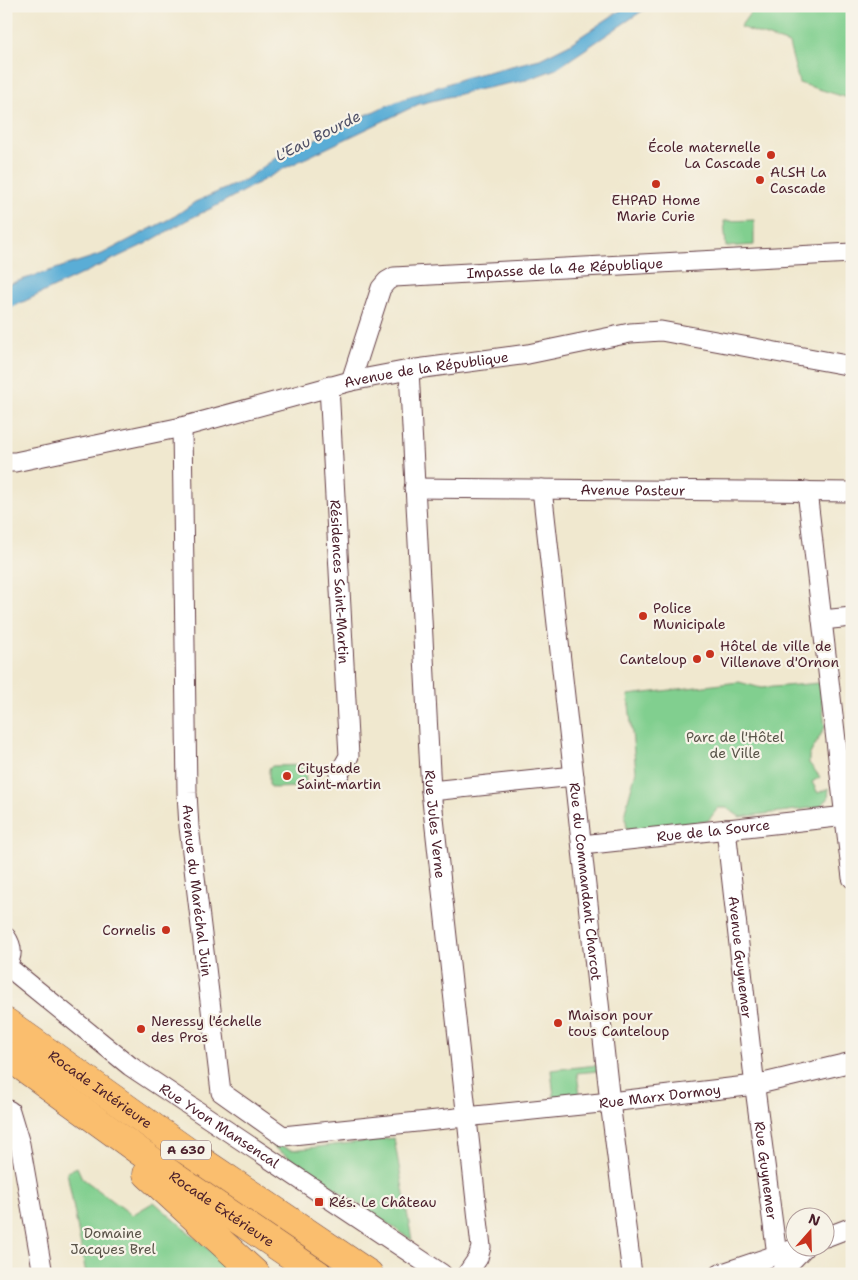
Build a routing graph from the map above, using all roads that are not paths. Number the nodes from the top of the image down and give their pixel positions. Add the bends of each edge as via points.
1 (852, 252) edge
2 (852, 366) edge
3 (409, 370) junction
4 (351, 381) junction
5 (329, 386) junction
6 (182, 427) junction
7 (6, 462) edge
8 (414, 488) junction
9 (542, 489) junction
10 (807, 491) junction
11 (852, 492) edge
12 (852, 617) edge
13 (822, 620) junction
14 (844, 752) edge
15 (339, 774) dead end
16 (574, 776) junction
17 (431, 791) junction
18 (846, 816) junction
19 (726, 829) junction
20 (582, 846) junction
21 (852, 878) edge
22 (6, 938) edge
23 (7, 966) edge
24 (6, 1022) edge
25 (6, 1054) edge
26 (6, 1060) edge
27 (852, 1062) edge
28 (755, 1085) junction
29 (610, 1102) junction
30 (6, 1109) edge
31 (467, 1117) junction
32 (852, 1227) edge
33 (836, 1233) edge
34 (786, 1252) edge
35 (777, 1255) junction
36 (794, 1258) edge
37 (43, 1274) edge
38 (256, 1274) edge
39 (318, 1274) edge
40 (369, 1274) edge
41 (442, 1274) edge
42 (467, 1274) edge
43 (632, 1274) edge
44 (720, 1274) edge
45 (757, 1274) edge
46 (779, 1274) edge

1 - 4 street, Impasse de la 4e République via 394,277 381,288
2 - 3 street, Avenue de la République via 661,331 630,333 528,354
3 - 4 street, Avenue de la République
3 - 8 street, Rue Jules Verne
4 - 5 street, Avenue de la République
5 - 6 street, Avenue de la République
5 - 15 street, Résidences Saint-Martin via 349,756
6 - 7 street, Avenue de la République
6 - 31 street, Avenue du Maréchal Juin via 187,793 221,1092 283,1136
8 - 9 street, Avenue Pasteur
8 - 17 street, Rue Jules Verne
9 - 10 street, Avenue Pasteur
9 - 16 street, Rue du Commandant Charcot
10 - 11 street, Avenue Pasteur
10 - 13 street
12 - 13 street
13 - 14 street
14 - 18 street
16 - 17 street
16 - 20 street, Rue du Commandant Charcot
17 - 31 street, Rue Jules Verne
18 - 19 street, Rue de la Source
18 - 21 street
19 - 20 street, Rue de la Source
19 - 28 street, Avenue Guynemer
20 - 29 street, Rue du Commandant Charcot
22 - 23 street via 12,952
23 - 41 street, Rue Yvon Mansencal via 130,1066
24 - 40 highway, Rocade Intérieure / A 630 via 187,1151
25 - 39 highway, Rocade Extérieure / A 630 via 172,1175
26 - 38 highway via 58,1106 141,1169
27 - 28 street, Rue Marx Dormoy
28 - 29 street, Rue Marx Dormoy
28 - 35 street, Rue Guynemer
29 - 31 street, Rue Marx Dormoy
29 - 43 street, Rue du Commandant Charcot
30 - 37 street via 10,1112 20,1144
31 - 42 street, Rue Jules Verne via 481,1247
32 - 33 street
34 - 35 street
35 - 44 street
35 - 45 street
36 - 46 street

